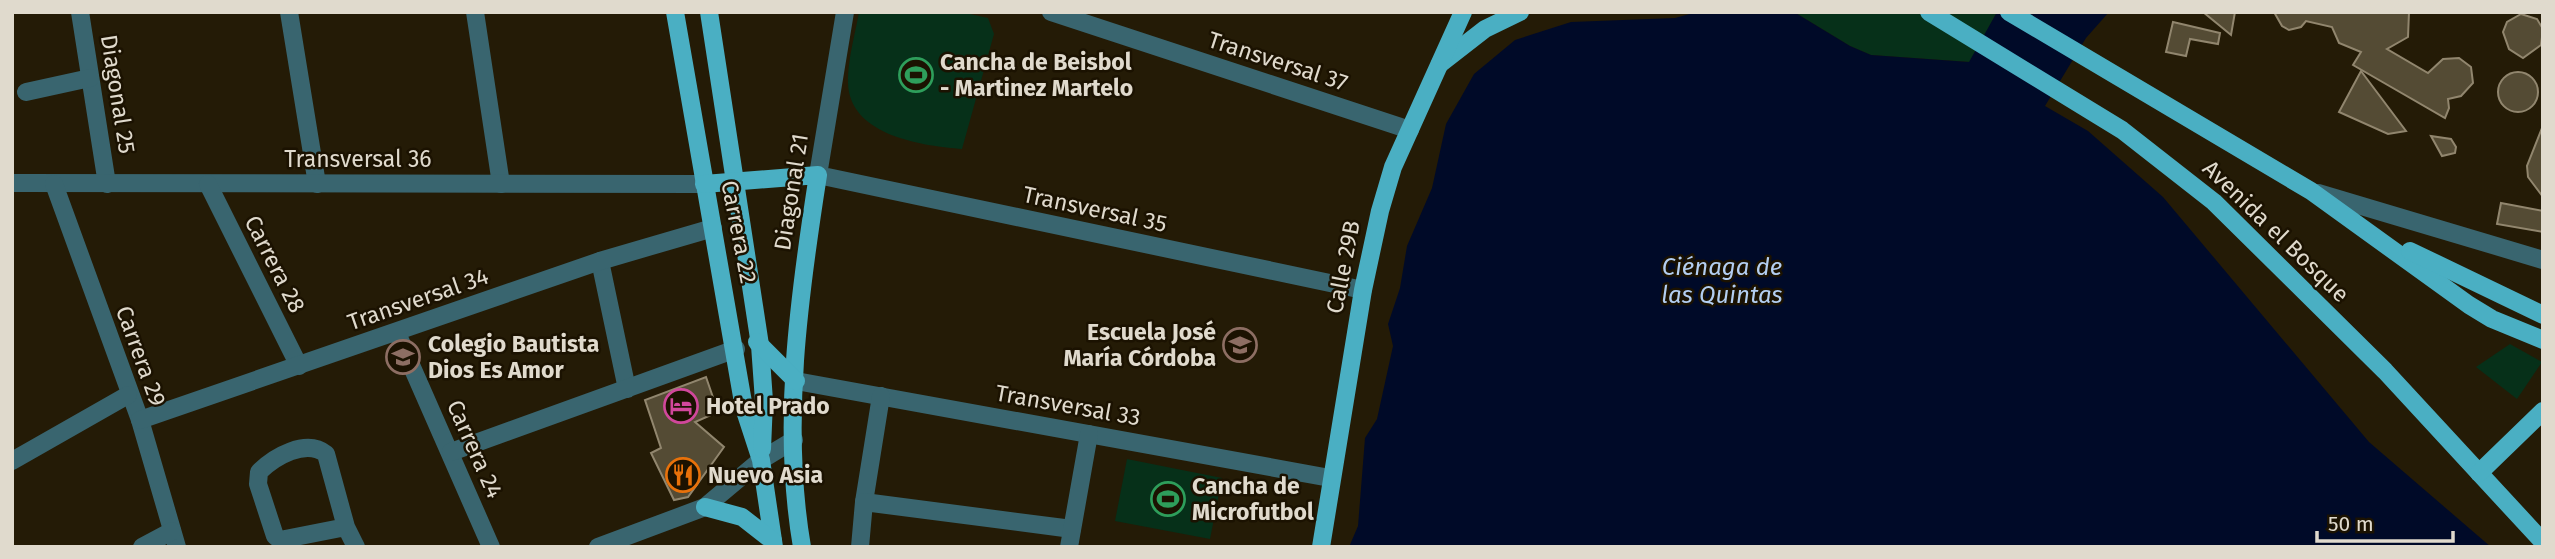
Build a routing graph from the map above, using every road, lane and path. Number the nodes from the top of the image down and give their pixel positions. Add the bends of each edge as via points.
1 (80, 12) edge
2 (289, 12) edge
3 (475, 12) edge
4 (675, 12) edge
5 (709, 12) edge
6 (845, 12) edge
7 (1051, 12) edge
8 (1463, 12) edge
9 (1520, 12) edge
10 (1929, 12) edge
11 (2009, 12) edge
12 (1437, 66) junction
13 (90, 78) junction
14 (26, 92) dead end
15 (1410, 130) junction
16 (818, 175) junction
17 (735, 182) junction
18 (12, 183) edge
19 (54, 184) junction
20 (107, 184) junction
21 (208, 184) junction
22 (317, 184) junction
23 (501, 184) junction
24 (704, 184) junction
25 (2311, 191) junction
26 (713, 228) junction
27 (2367, 229) junction
28 (2543, 260) edge
29 (600, 261) junction
30 (1363, 290) junction
31 (2543, 315) edge
32 (730, 319) junction
33 (397, 333) junction
34 (2543, 340) edge
35 (760, 345) junction
36 (736, 349) junction
37 (299, 366) junction
38 (796, 381) junction
39 (627, 388) junction
40 (128, 395) junction
41 (881, 396) junction
42 (2543, 411) edge
43 (140, 420) junction
44 (1088, 434) junction
45 (794, 440) junction
46 (451, 452) junction
47 (761, 460) junction
48 (12, 461) edge
49 (2479, 473) junction
50 (1330, 478) junction
51 (864, 502) junction
52 (705, 507) junction
53 (346, 527) junction
54 (2540, 536) edge
55 (1070, 538) edge
56 (175, 539) edge
57 (773, 544) edge
58 (142, 547) edge
59 (356, 547) edge
60 (491, 547) edge
61 (598, 547) edge
62 (802, 547) edge
63 (860, 547) edge
64 (1321, 547) edge

1 - 13 street, Diagonal 25
2 - 22 street
3 - 23 street
4 - 24 main road, Carrera 22
5 - 17 main road, Carrera 22
6 - 16 street, Diagonal 21
7 - 15 street, Transversal 37
8 - 12 main road, Calle 29B
9 - 12 main road via 1485,29
10 - 49 main road, Avenida el Bosque via 2122,130 2214,202 2385,371
11 - 25 main road, Avenida el Bosque
12 - 15 main road, Calle 29B
13 - 14 street
13 - 20 street, Diagonal 25
15 - 30 main road, Calle 29B via 1383,200
16 - 17 main road
16 - 30 street, Transversal 35
16 - 38 main road, Diagonal 21 via 803,274
17 - 24 main road
17 - 35 main road, Carrera 22
18 - 19 street, Transversal 36
19 - 20 street, Transversal 36
19 - 40 street, Carrera 29
20 - 21 street, Transversal 36
21 - 22 street, Transversal 36
21 - 37 street, Carrera 28
22 - 23 street, Transversal 36
23 - 24 street, Transversal 36
24 - 26 main road, Carrera 22
25 - 27 main road, Avenida el Bosque
25 - 28 street
26 - 29 street, Transversal 34
26 - 32 main road, Carrera 22
27 - 31 main road, Avenida el Bosque
27 - 34 main road, Avenida el Bosque via 2469,305
29 - 33 street, Transversal 34
29 - 39 street
30 - 50 main road, Calle 29B
32 - 35 main road
32 - 36 main road, Carrera 22
33 - 37 street, Transversal 34
33 - 46 street, Carrera 24
35 - 38 main road
35 - 47 main road, Carrera 22 via 764,401
36 - 39 street
36 - 47 main road, Carrera 22 via 744,408
37 - 43 street, Transversal 34
38 - 41 street, Transversal 33
38 - 45 main road
39 - 46 street
40 - 43 street, Carrera 29
40 - 48 street
41 - 44 street, Transversal 33
41 - 51 street
42 - 49 main road
43 - 56 street, Carrera 29
44 - 50 street, Transversal 33
44 - 55 street
45 - 47 street
45 - 62 main road via 794,489
46 - 60 street, Carrera 24
47 - 52 street
47 - 57 main road, Carrera 22
49 - 54 main road, Avenida el Bosque
50 - 64 main road, Calle 29B
51 - 55 street
51 - 63 street
52 - 57 main road via 742,517
52 - 61 street
53 - 53 street via 326,454 320,449 308,447 272,459 259,472 258,484 280,541
53 - 59 street
56 - 58 street

